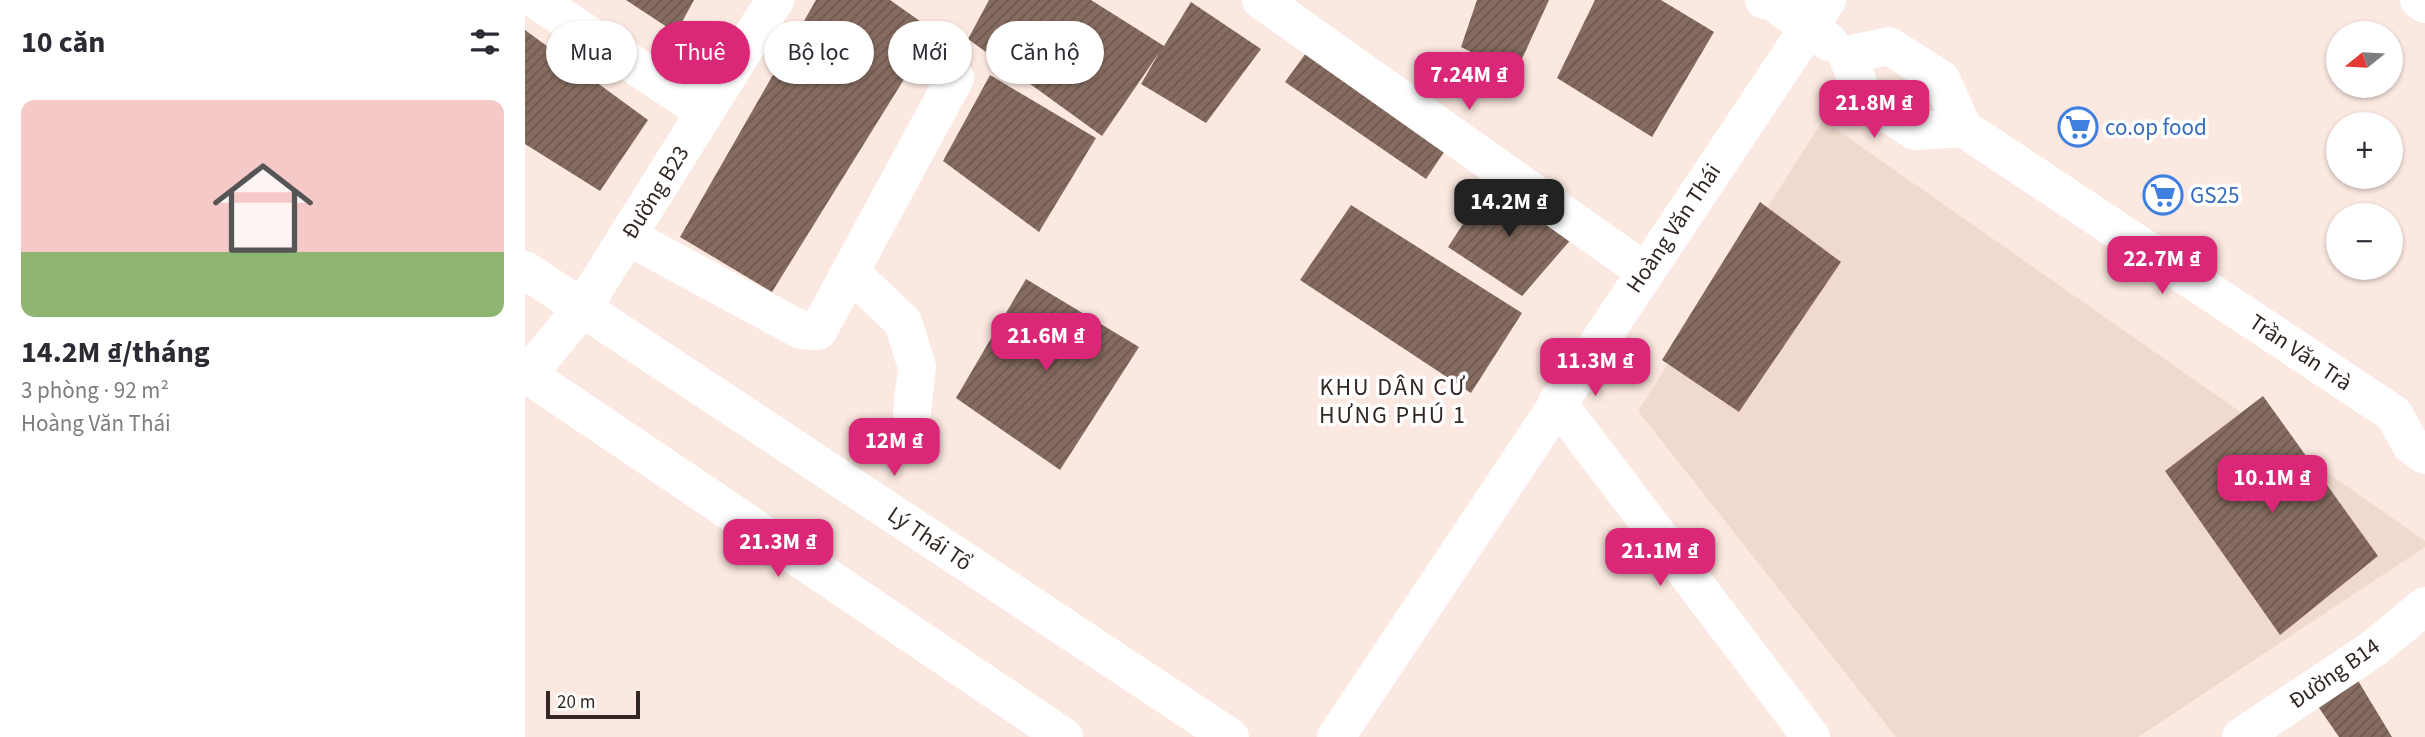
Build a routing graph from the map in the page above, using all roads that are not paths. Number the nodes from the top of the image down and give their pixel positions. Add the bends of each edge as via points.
1 (536, 0) edge
2 (775, 0) edge
3 (1261, 0) edge
4 (1769, 0) edge
5 (2419, 0) edge
6 (2425, 4) edge
7 (1818, 14) edge
8 (1847, 55) junction
9 (952, 84) edge
10 (705, 113) junction
11 (1963, 128) junction
12 (627, 236) junction
13 (525, 270) edge
14 (1644, 271) junction
15 (851, 273) junction
16 (583, 307) junction
17 (526, 375) edge
18 (1557, 402) junction
19 (912, 412) dead end
20 (2409, 413) edge
21 (2425, 455) edge
22 (2425, 606) edge
23 (1064, 737) edge
24 (1230, 737) edge
25 (1336, 737) edge
26 (1811, 737) edge
27 (2241, 737) edge

1 - 10 street
2 - 10 street, Đường B23
3 - 14 street
4 - 7 street
5 - 6 street
7 - 8 street
7 - 14 street, Hoàng Văn Thái
8 - 11 street via 1864,98 1915,131
8 - 11 street via 1889,46 1941,79
9 - 15 street
10 - 12 street, Đường B23
11 - 20 street, Trần Văn Trà
12 - 15 street via 810,332 823,326
12 - 16 street, Đường B23
13 - 16 street, Lý Thái Tổ
14 - 18 street, Hoàng Văn Thái
15 - 19 street via 903,323 917,367
16 - 17 street, Đường B23
16 - 24 street, Lý Thái Tổ
17 - 23 street
18 - 25 street, Hoàng Văn Thái
18 - 26 street
20 - 21 street, Trần Văn Trà via 2411,445
22 - 27 street, Đường B14 via 2373,649

